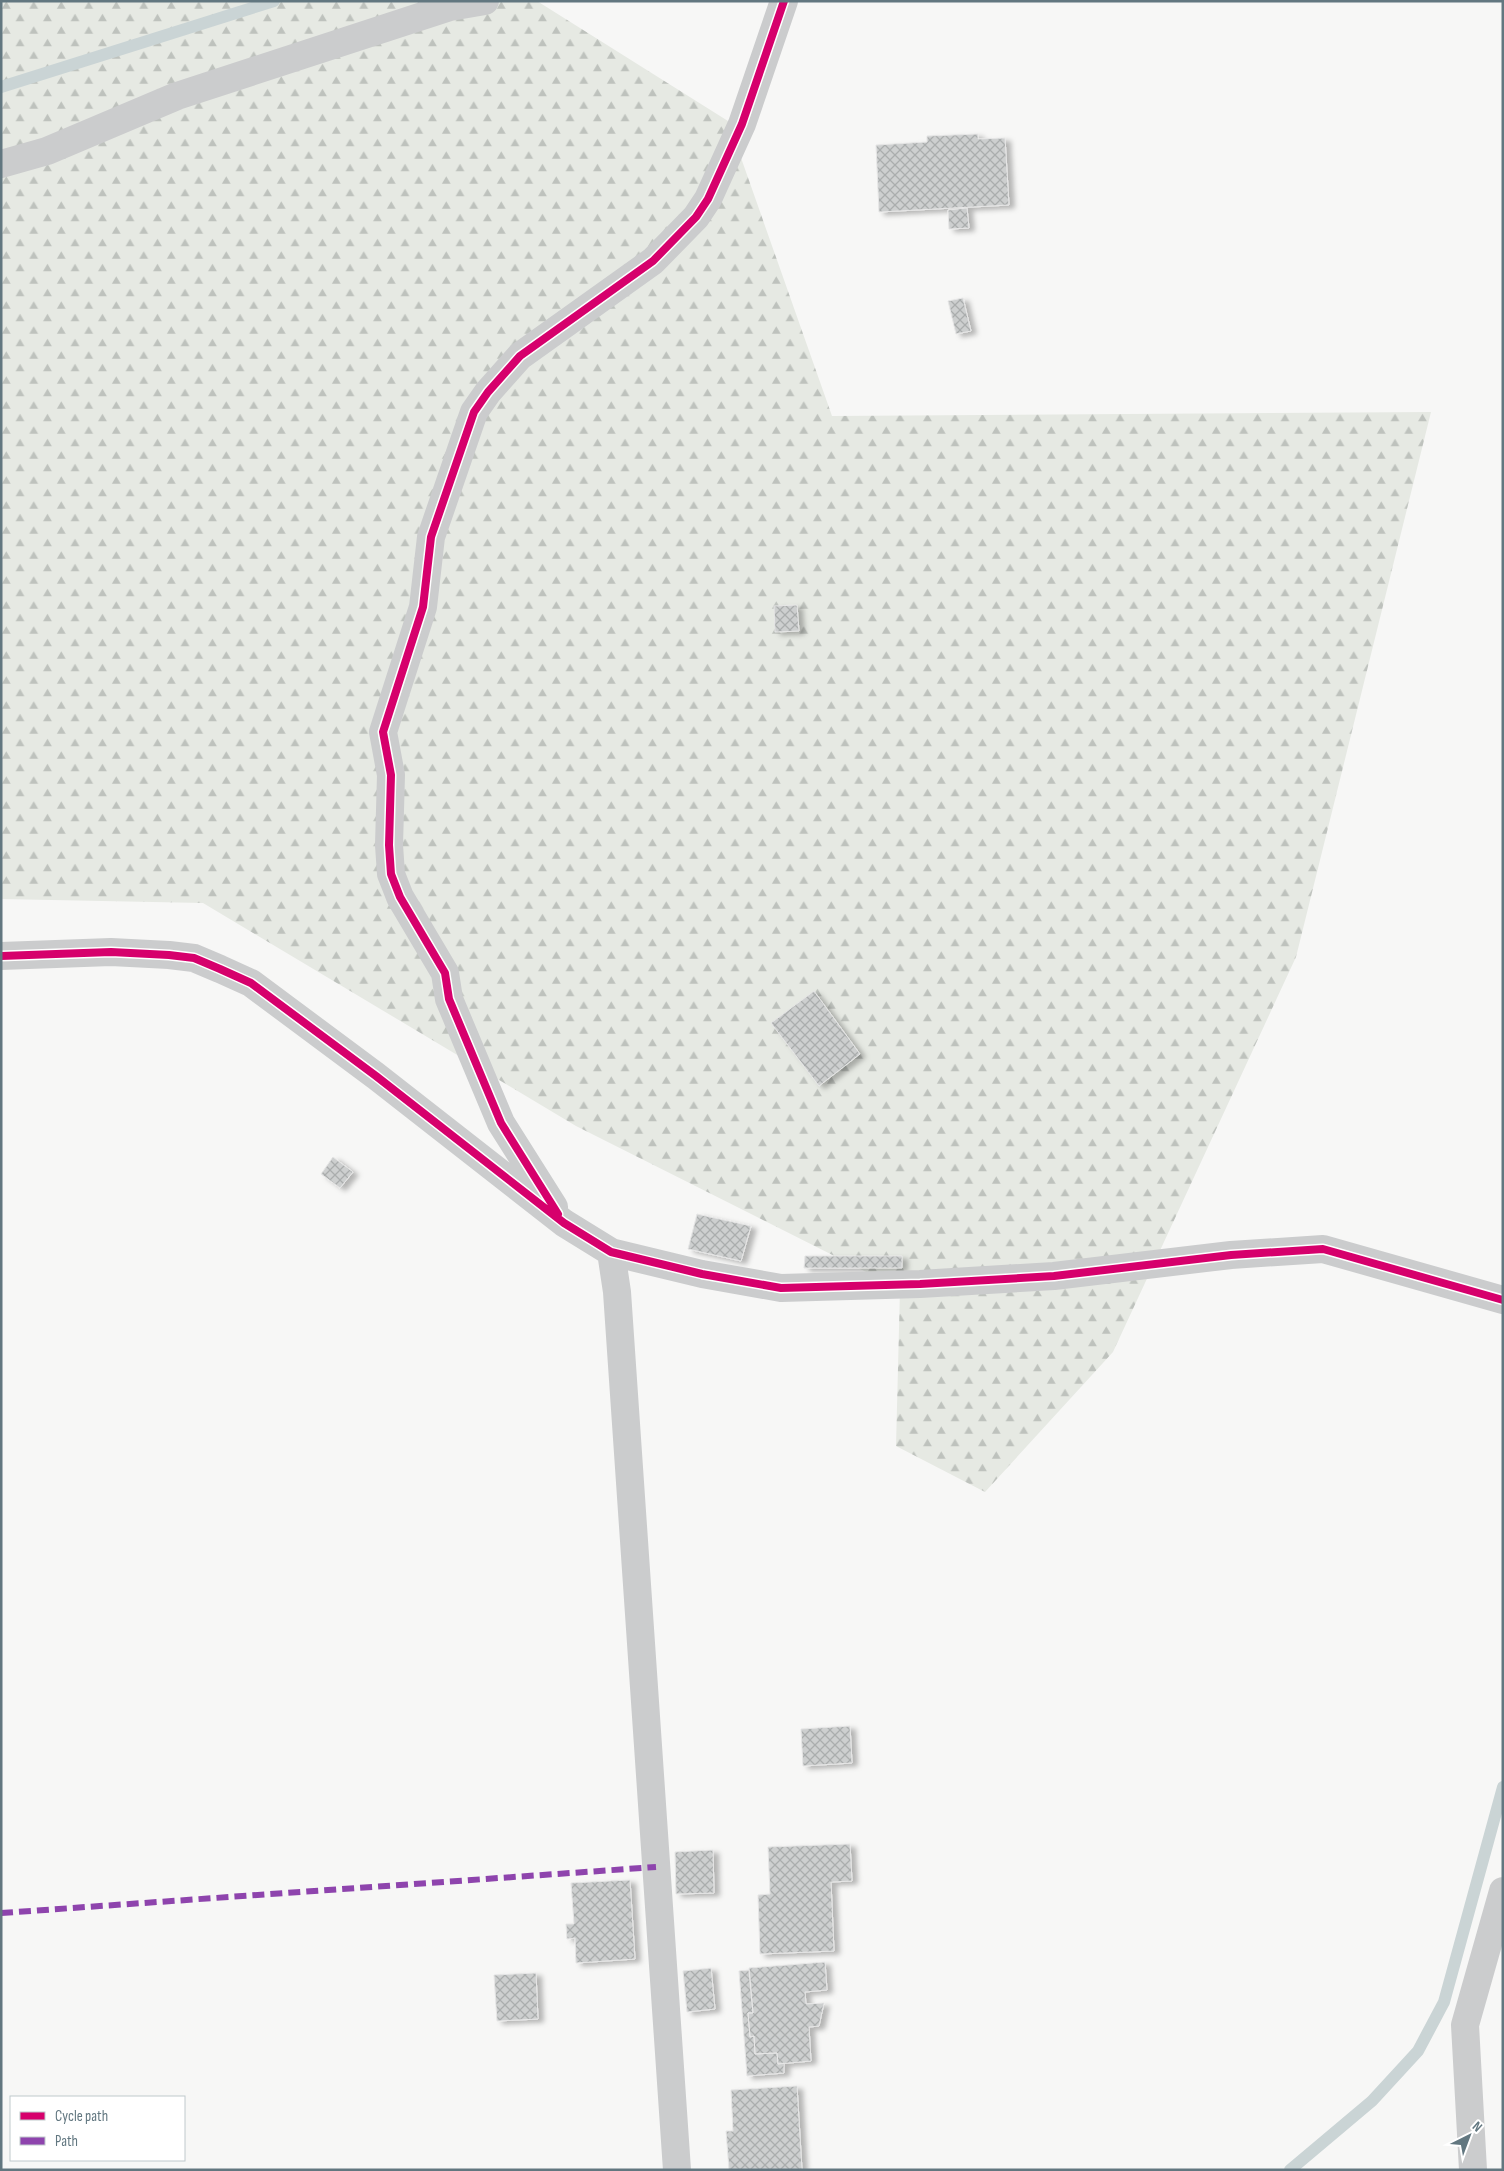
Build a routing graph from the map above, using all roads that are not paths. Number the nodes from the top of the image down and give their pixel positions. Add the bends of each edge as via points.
1 (485, 1) edge
2 (784, 1) edge
3 (1, 164) edge
4 (1, 956) edge
5 (564, 1223) junction
6 (610, 1252) junction
7 (1503, 1300) edge
8 (1503, 1891) edge
9 (677, 2170) edge
10 (1473, 2170) edge

1 - 3 street via 450,7 177,96 47,151
2 - 5 street via 742,124 708,199 696,217 665,251 520,356 474,412 431,537 423,607 383,732 392,775 389,845 392,874 400,897 445,973 449,999 501,1123
4 - 5 street via 111,952 168,955 194,958 251,984 376,1076
5 - 6 street
6 - 7 street via 702,1274 781,1288 831,1288 1054,1276 1231,1255 1323,1249
6 - 9 street via 617,1292
8 - 10 street via 1465,2026

